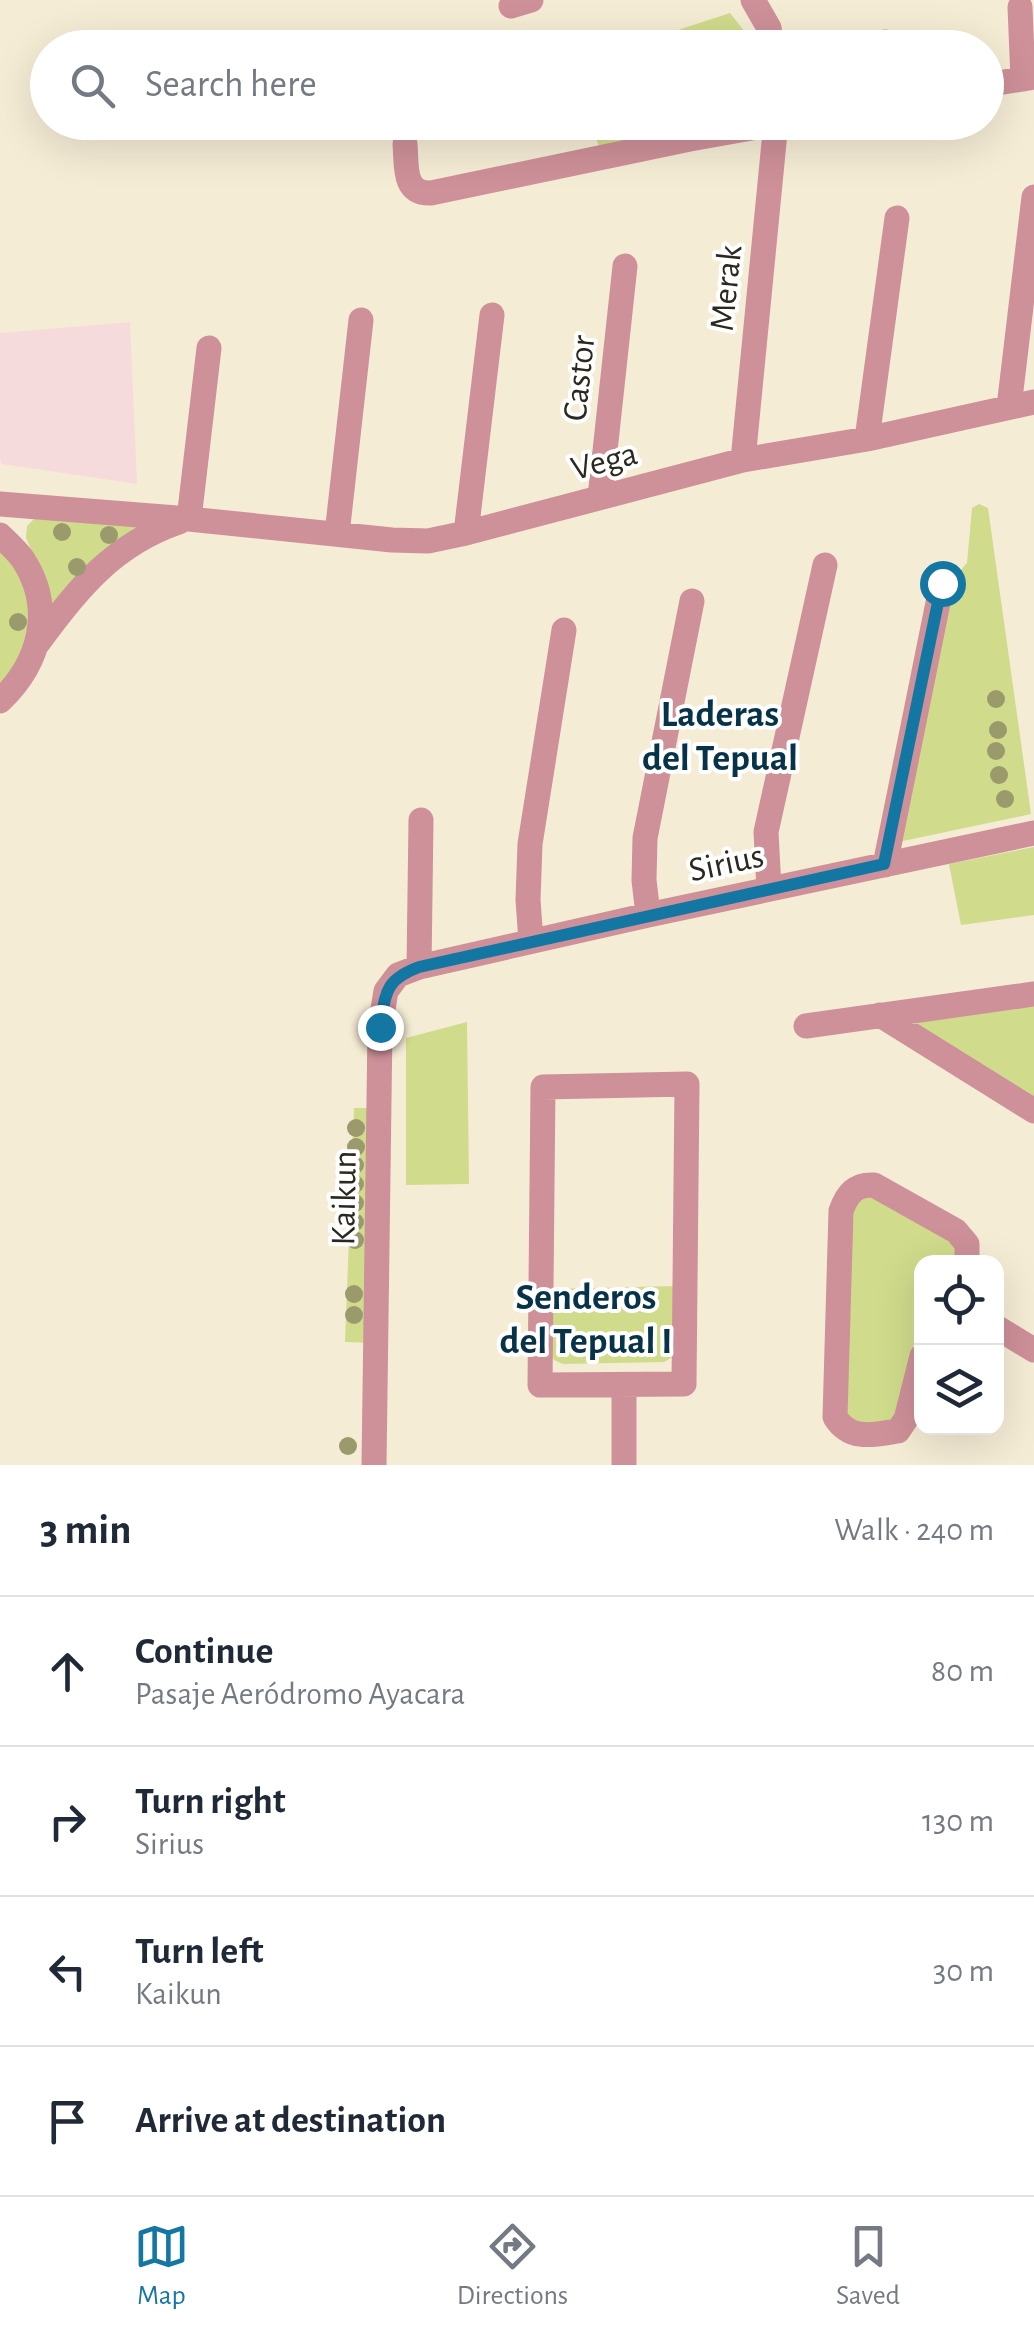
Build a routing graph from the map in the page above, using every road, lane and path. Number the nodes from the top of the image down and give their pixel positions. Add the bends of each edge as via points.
1 (753, 0) edge
2 (1020, 7) dead end
3 (769, 30) edge
4 (1028, 78) edge
5 (681, 140) edge
6 (777, 140) edge
7 (405, 144) dead end
8 (1034, 197) edge
9 (897, 218) dead end
10 (625, 266) dead end
11 (492, 316) dead end
12 (361, 320) dead end
13 (209, 348) dead end
14 (1021, 404) edge
15 (867, 439) junction
16 (742, 460) junction
17 (600, 497) junction
18 (0, 504) edge
19 (189, 519) junction
20 (466, 533) junction
21 (337, 534) junction
22 (0, 535) edge
23 (825, 565) dead end
24 (942, 583) dead end
25 (692, 601) dead end
26 (564, 630) dead end
27 (38, 643) junction
28 (0, 701) edge
29 (421, 820) dead end
30 (1034, 833) edge
31 (884, 864) junction
32 (769, 889) junction
33 (648, 915) junction
34 (531, 941) junction
35 (427, 965) junction
36 (1034, 994) edge
37 (880, 1015) junction
38 (806, 1026) dead end
39 (1034, 1111) edge
40 (967, 1255) edge
41 (1004, 1332) edge
42 (1034, 1350) edge
43 (624, 1384) junction
44 (914, 1387) edge
45 (374, 1465) edge
46 (624, 1465) edge

1 - 3 street
2 - 4 street
5 - 7 street via 421,194 408,179
6 - 16 street, Merak
8 - 14 street
9 - 15 street
10 - 17 street, Castor
11 - 20 street
12 - 21 street
13 - 19 street
14 - 15 street, Vega
15 - 16 street, Vega
16 - 17 street, Vega
17 - 20 street, Vega
18 - 19 street, Vega
19 - 21 street, Vega
19 - 27 street, Vega via 119,552
20 - 21 street, Vega via 428,540
22 - 27 street via 35,583
23 - 32 street via 766,832
24 - 31 street
25 - 33 street via 645,838
26 - 34 street via 530,844
27 - 28 street, Vega via 16,686
29 - 35 street
30 - 31 street, Sirius
31 - 32 street, Sirius
32 - 33 street, Sirius
33 - 34 street, Sirius
34 - 35 street, Sirius
35 - 45 street, Kaikun via 398,975 386,991 380,1027
36 - 37 street
37 - 38 street
37 - 39 street
40 - 44 street via 956,1231 874,1186 862,1184 846,1198 835,1417 853,1434 898,1430
41 - 42 street
43 - 43 street via 684,1384 687,1084 543,1086 540,1384
43 - 46 street

